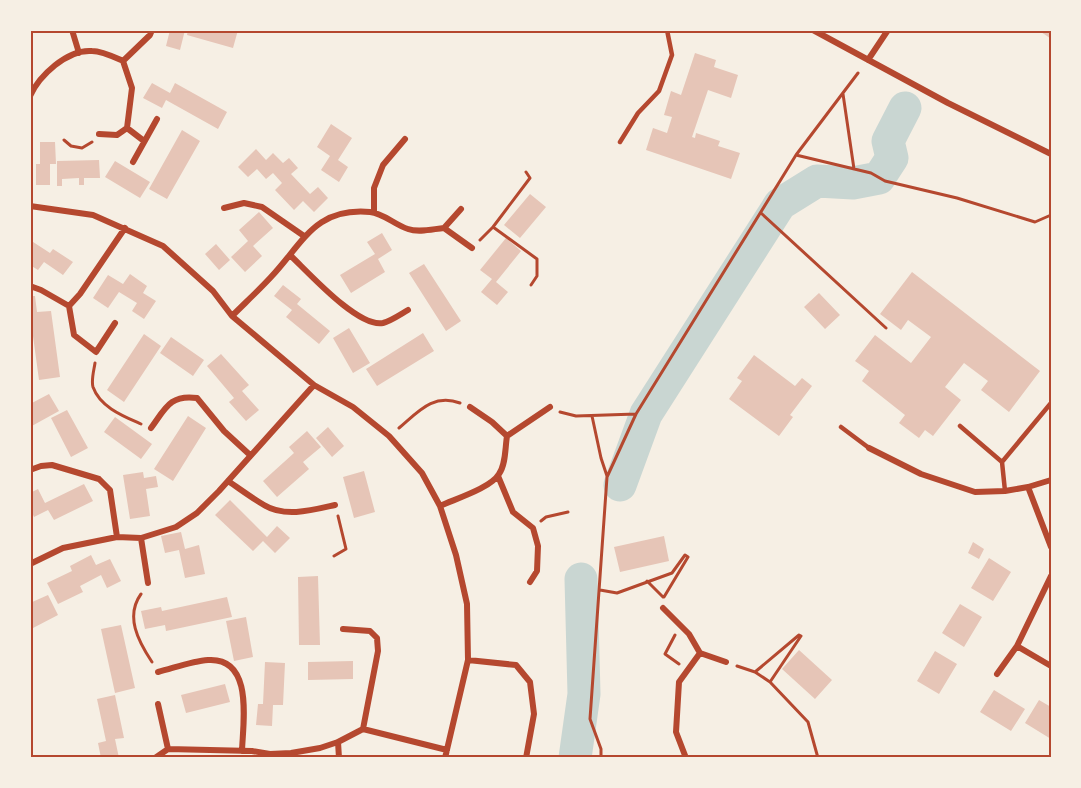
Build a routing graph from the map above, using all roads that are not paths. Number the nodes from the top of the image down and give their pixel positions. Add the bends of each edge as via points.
1 (72, 30) edge
2 (152, 30) edge
3 (667, 30) edge
4 (813, 30) edge
5 (888, 30) edge
6 (79, 52) junction
7 (868, 60) junction
8 (123, 61) junction
9 (30, 96) edge
10 (157, 119) dead end
11 (127, 128) junction
12 (99, 134) road end
13 (405, 139) dead end
14 (144, 141) junction
15 (620, 142) dead end
16 (1051, 154) edge
17 (133, 162) dead end
18 (30, 206) edge
19 (224, 208) dead end
20 (461, 209) dead end
21 (374, 212) junction
22 (125, 228) junction
23 (444, 228) junction
24 (304, 236) junction
25 (472, 248) road end
26 (290, 255) junction
27 (30, 286) edge
28 (69, 306) junction
29 (408, 310) dead end
30 (232, 316) junction
31 (115, 323) dead end
32 (314, 384) junction
33 (1051, 403) edge
34 (470, 407) road end
35 (550, 407) road end
36 (960, 426) dead end
37 (841, 427) dead end
38 (151, 428) road end
39 (507, 436) junction
40 (869, 447) joint
41 (250, 455) junction
42 (1002, 462) junction
43 (30, 470) edge
44 (498, 476) junction
45 (1051, 480) edge
46 (228, 481) junction
47 (1028, 487) junction
48 (1005, 491) junction
49 (335, 505) road end
50 (440, 506) junction
51 (117, 537) junction
52 (141, 538) junction
53 (1051, 547) edge
54 (30, 564) edge
55 (1051, 576) edge
56 (530, 582) dead end
57 (148, 583) road end
58 (663, 608) dead end
59 (343, 629) dead end
60 (1017, 646) junction
61 (700, 652) junction
62 (468, 660) junction
63 (726, 662) road end
64 (1051, 666) edge
65 (158, 672) road end
66 (998, 674) dead end
67 (158, 704) dead end
68 (363, 729) junction
69 (338, 742) junction
70 (168, 748) junction
71 (447, 750) junction
72 (242, 751) junction
73 (155, 758) edge
74 (339, 758) edge
75 (445, 758) edge
76 (526, 758) edge
77 (686, 758) edge
78 (834, 758) edge
79 (843, 758) edge

1 - 6 street
2 - 8 street
3 - 15 lane via 672,55 659,91 638,113
4 - 7 street
5 - 7 street
6 - 8 street via 91,51
6 - 9 street via 45,73
7 - 16 street
8 - 11 street via 132,88
10 - 14 street
11 - 12 street via 117,135
11 - 14 street
13 - 21 street via 383,165 374,188
14 - 17 street
18 - 22 street via 93,215
19 - 24 street via 244,203 262,207
20 - 23 street
21 - 23 street via 408,229
21 - 24 street via 354,211 336,216
22 - 28 street
22 - 30 street via 164,246 213,291
23 - 25 street
24 - 26 street
26 - 29 street via 354,315 367,322 383,323
26 - 30 street
27 - 28 street
28 - 31 street via 74,335 96,352
30 - 32 street
32 - 41 street
32 - 50 street via 353,407 389,436 422,473
33 - 42 lane
34 - 39 street
35 - 39 street
36 - 42 lane
37 - 40 lane
38 - 41 street via 172,401 184,396 197,398
39 - 44 street
40 - 48 street via 921,474 975,492
41 - 46 street
42 - 48 lane
43 - 51 street via 52,465 99,479 110,490
44 - 50 street via 491,483
44 - 56 street via 513,512 533,528 538,546 537,571
45 - 47 street
46 - 49 street via 276,510 297,512
46 - 52 street via 197,513 176,527
47 - 48 street
47 - 53 street
50 - 62 street via 467,604
51 - 52 street
51 - 54 street via 63,548
52 - 57 street
55 - 60 street
58 - 61 street via 689,634
59 - 68 street via 370,631 377,638
60 - 64 street
60 - 66 street
61 - 63 street
61 - 77 street via 679,682 676,732
62 - 71 street
62 - 76 street via 516,665 530,682 534,714
65 - 72 street via 209,659 226,664 239,676 244,694
67 - 70 street
68 - 69 street
68 - 71 street
69 - 72 street via 291,753
69 - 74 street
70 - 72 street
70 - 73 street
71 - 75 street
78 - 79 street

